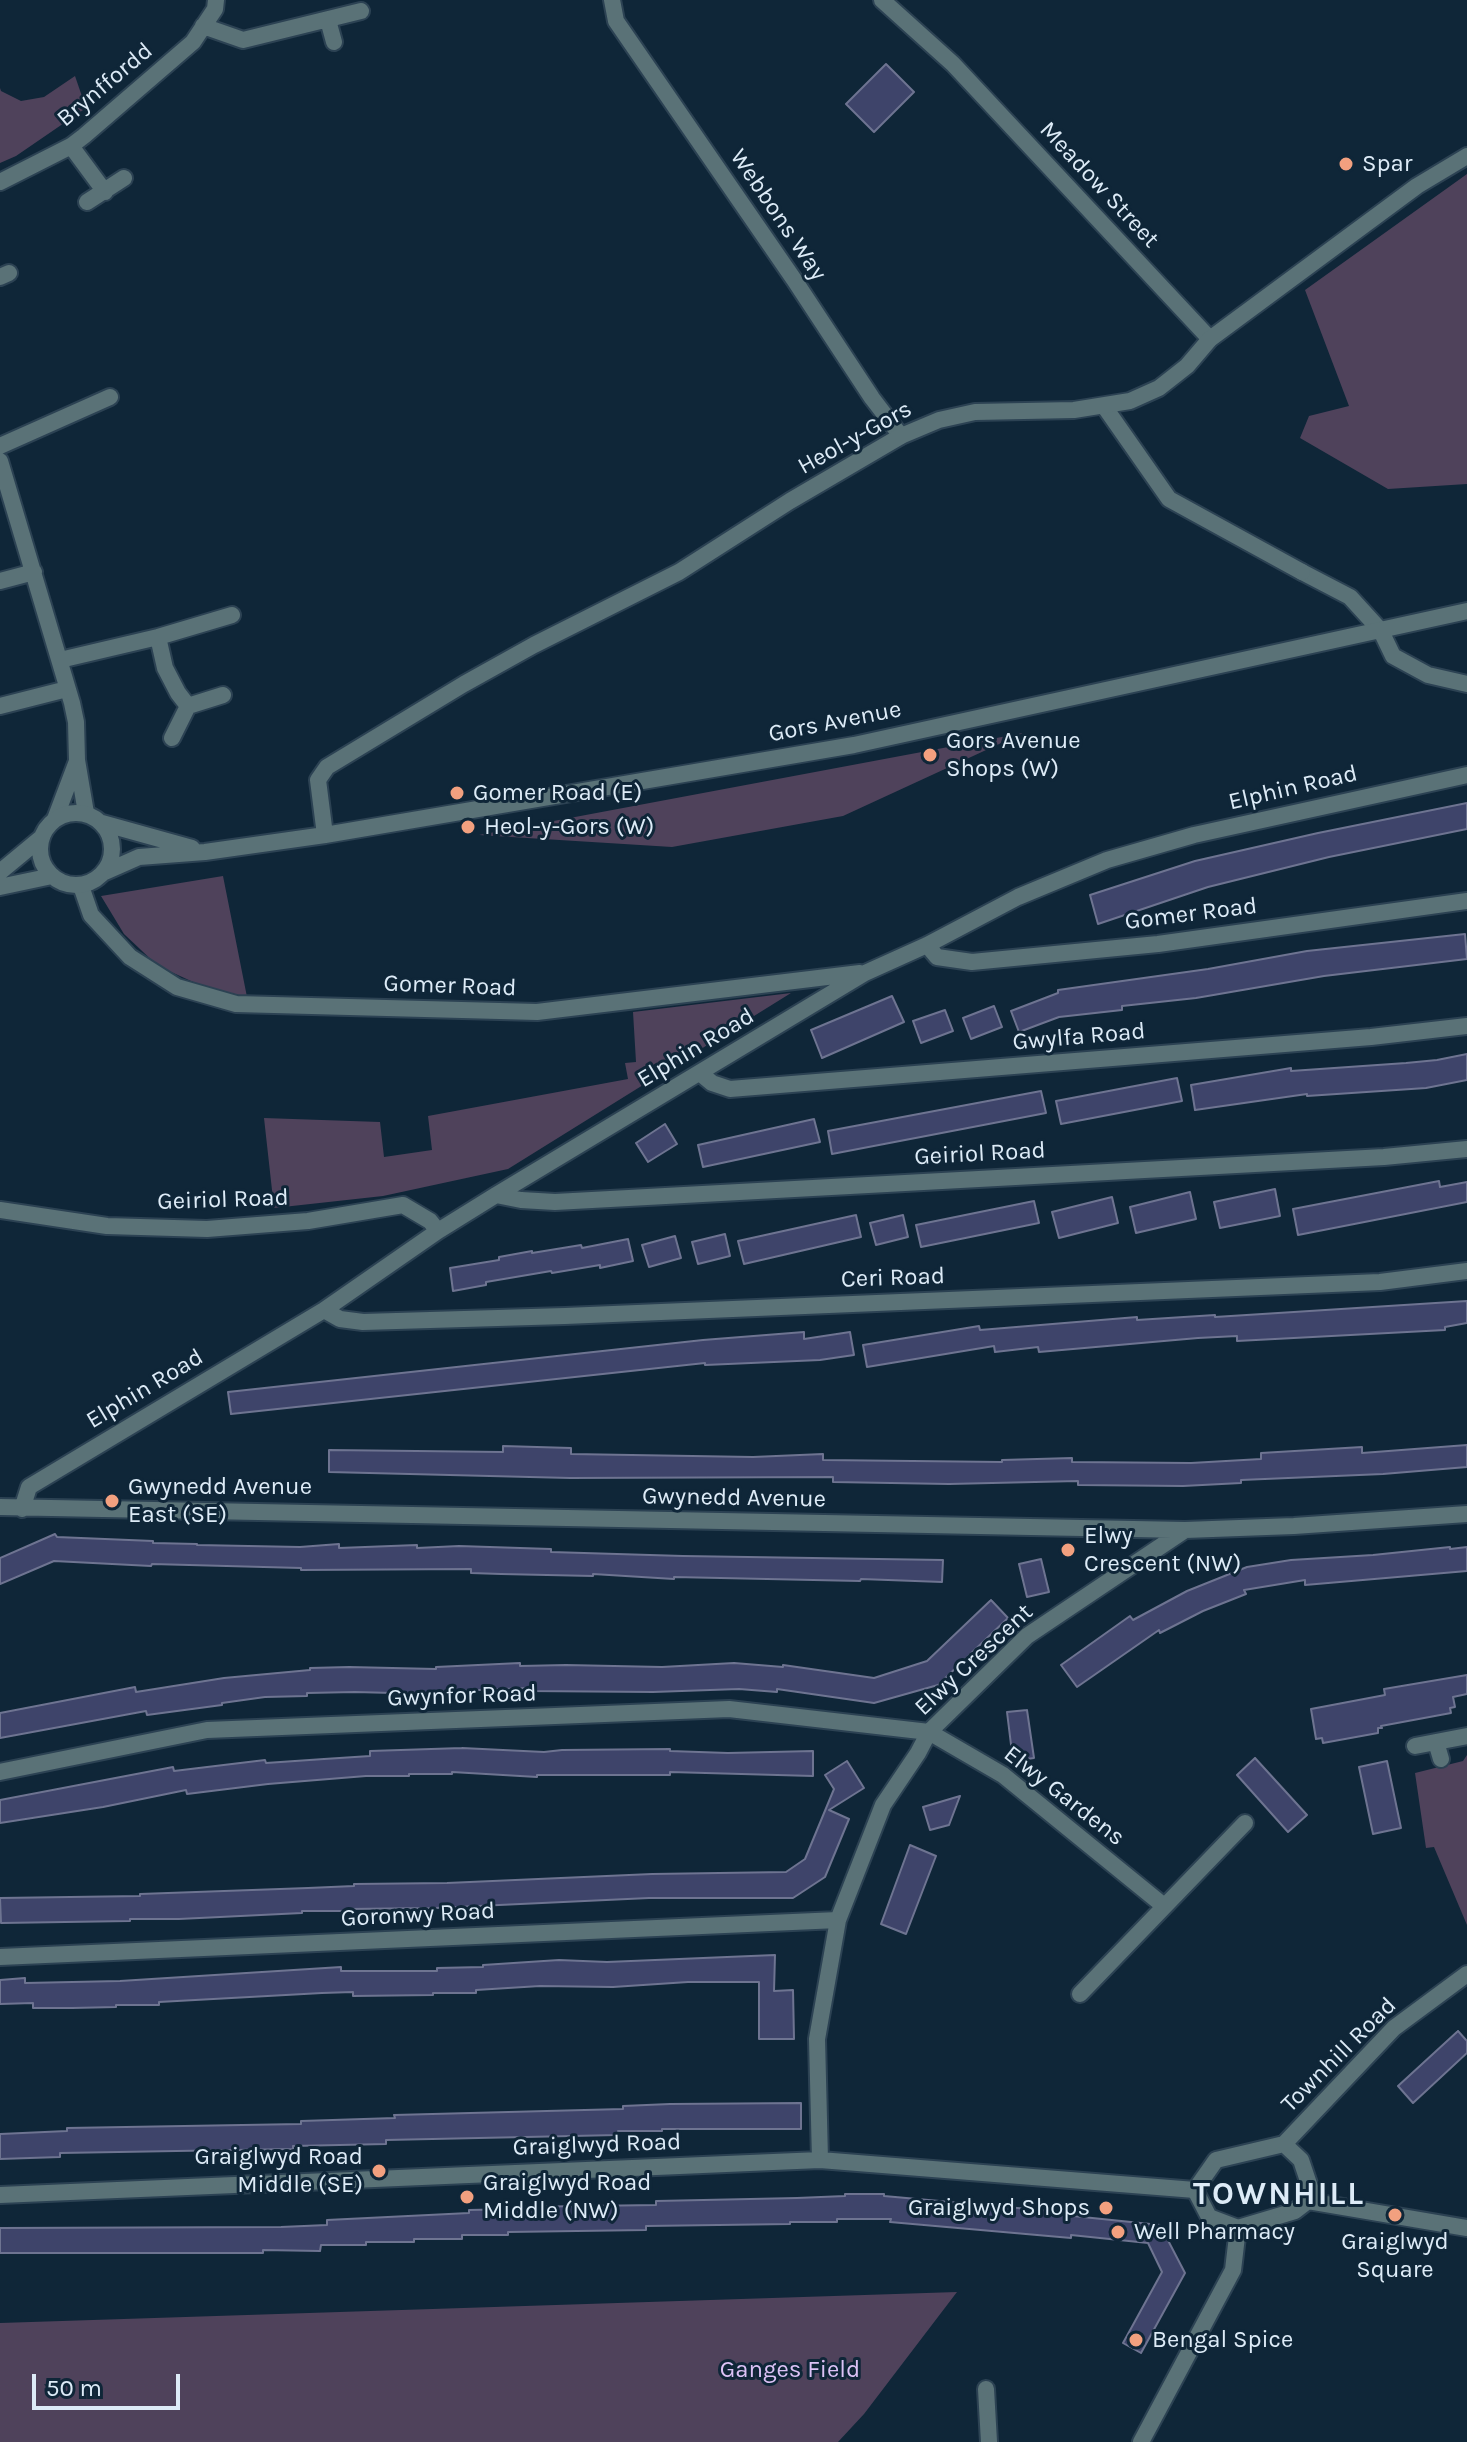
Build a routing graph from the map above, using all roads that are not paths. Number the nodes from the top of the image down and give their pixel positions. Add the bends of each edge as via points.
1 (216, 0) edge
2 (612, 0) edge
3 (882, 0) edge
4 (361, 11) dead end
5 (328, 20) junction
6 (203, 26) junction
7 (334, 42) dead end
8 (71, 146) junction
9 (1467, 156) edge
10 (124, 178) dead end
11 (0, 182) edge
12 (105, 192) junction
13 (87, 202) dead end
14 (1210, 339) junction
15 (110, 397) dead end
16 (1104, 406) junction
17 (901, 436) junction
18 (0, 446) edge
19 (0, 461) edge
20 (34, 572) junction
21 (0, 581) edge
22 (1467, 611) edge
23 (231, 615) dead end
24 (1381, 631) junction
25 (158, 637) junction
26 (60, 660) junction
27 (1467, 684) edge
28 (67, 689) junction
29 (223, 695) dead end
30 (0, 706) edge
31 (188, 706) junction
32 (172, 738) dead end
33 (77, 760) junction
34 (1467, 775) edge
35 (86, 813) junction
36 (55, 819) junction
37 (102, 823) junction
38 (325, 835) junction
39 (41, 838) junction
40 (205, 852) junction
41 (0, 872) edge
42 (105, 872) junction
43 (52, 876) junction
44 (81, 886) junction
45 (0, 887) edge
46 (1467, 901) edge
47 (927, 945) junction
48 (865, 973) junction
49 (1467, 1026) edge
50 (700, 1073) junction
51 (1467, 1149) edge
52 (496, 1195) junction
53 (0, 1210) edge
54 (438, 1231) junction
55 (1467, 1271) edge
56 (324, 1310) junction
57 (0, 1507) edge
58 (22, 1509) junction
59 (1467, 1514) edge
60 (1185, 1530) junction
61 (929, 1732) junction
62 (1467, 1736) edge
63 (1436, 1742) junction
64 (1415, 1746) dead end
65 (1441, 1759) dead end
66 (0, 1772) edge
67 (1245, 1823) dead end
68 (1164, 1906) junction
69 (838, 1920) junction
70 (0, 1957) edge
71 (1467, 1974) edge
72 (1080, 1994) dead end
73 (1284, 2144) junction
74 (820, 2160) junction
75 (1195, 2190) junction
76 (0, 2195) edge
77 (1308, 2201) junction
78 (1238, 2228) junction
79 (1467, 2228) edge
80 (986, 2389) dead end
81 (989, 2442) edge
82 (1141, 2442) edge

1 - 6 street, Brynffordd
2 - 17 street, Webbons Way via 616,21
3 - 14 street, Meadow Street via 953,64
4 - 5 street
5 - 6 street via 243,40
5 - 7 street
6 - 8 street, Brynffordd via 193,42
8 - 11 street, Brynffordd
8 - 12 street
9 - 14 street, Heol-y-Gors via 1417,186
10 - 12 street
12 - 13 street
14 - 16 street, Heol-y-Gors via 1159,388
15 - 18 street
16 - 17 street, Heol-y-Gors via 975,412
16 - 24 street via 1169,499 1350,597
17 - 38 street, Heol-y-Gors via 679,572 534,645 327,767 318,780
19 - 20 street
20 - 21 street
20 - 26 street
22 - 24 street, Gors Avenue
23 - 25 street
24 - 27 street via 1393,656 1428,675
24 - 38 street, Gors Avenue via 854,745
25 - 26 street
25 - 31 street via 165,668
26 - 28 street
28 - 30 street
28 - 33 street via 76,722
29 - 31 street
31 - 32 street
33 - 35 street
33 - 36 street
34 - 47 street, Elphin Road via 1194,835 1107,860 1018,897
35 - 36 street
35 - 37 street
36 - 39 street
37 - 40 street, Gors Avenue
37 - 42 street via 113,849
38 - 40 street, Gors Avenue
39 - 41 street
39 - 43 street via 40,856
40 - 42 street, Gors Avenue via 139,857
42 - 44 street
43 - 44 street
43 - 45 street
44 - 48 street, Gomer Road via 91,915 130,957 177,987 236,1004 537,1012
46 - 47 street, Gomer Road via 1158,944 972,962 937,957
47 - 48 street, Elphin Road
48 - 50 street, Elphin Road
49 - 50 street, Gwylfa Road via 730,1089
50 - 52 street, Elphin Road
51 - 52 street, Geiriol Road via 555,1202
52 - 54 street, Elphin Road
53 - 54 street, Geiriol Road via 107,1226 207,1229 308,1221 403,1205
54 - 56 street, Elphin Road
55 - 56 street, Ceri Road via 1380,1282 565,1316 363,1322
56 - 58 street, Elphin Road via 29,1487
57 - 58 street, Gwynedd Avenue
58 - 60 street, Gwynedd Avenue
59 - 60 street, Gwynedd Avenue
60 - 61 street, Elwy Crescent via 1027,1636
61 - 66 street, Gwynfor Road via 729,1709 237,1728
61 - 68 street, Elwy Gardens via 1003,1775
61 - 69 street, Elwy Crescent via 883,1805
62 - 63 street
63 - 64 street
63 - 65 street
67 - 68 street
68 - 72 street
69 - 70 street, Goronwy Road
69 - 74 street, Elwy Crescent via 817,2039
71 - 73 street, Townhill Road via 1394,2028
73 - 75 street via 1216,2160
73 - 77 street via 1301,2160 1311,2190
74 - 75 street, Graiglwyd Road
74 - 76 street, Graiglwyd Road
75 - 78 street via 1209,2217
77 - 78 street via 1295,2211
77 - 79 street
78 - 82 street via 1233,2270
80 - 81 street

